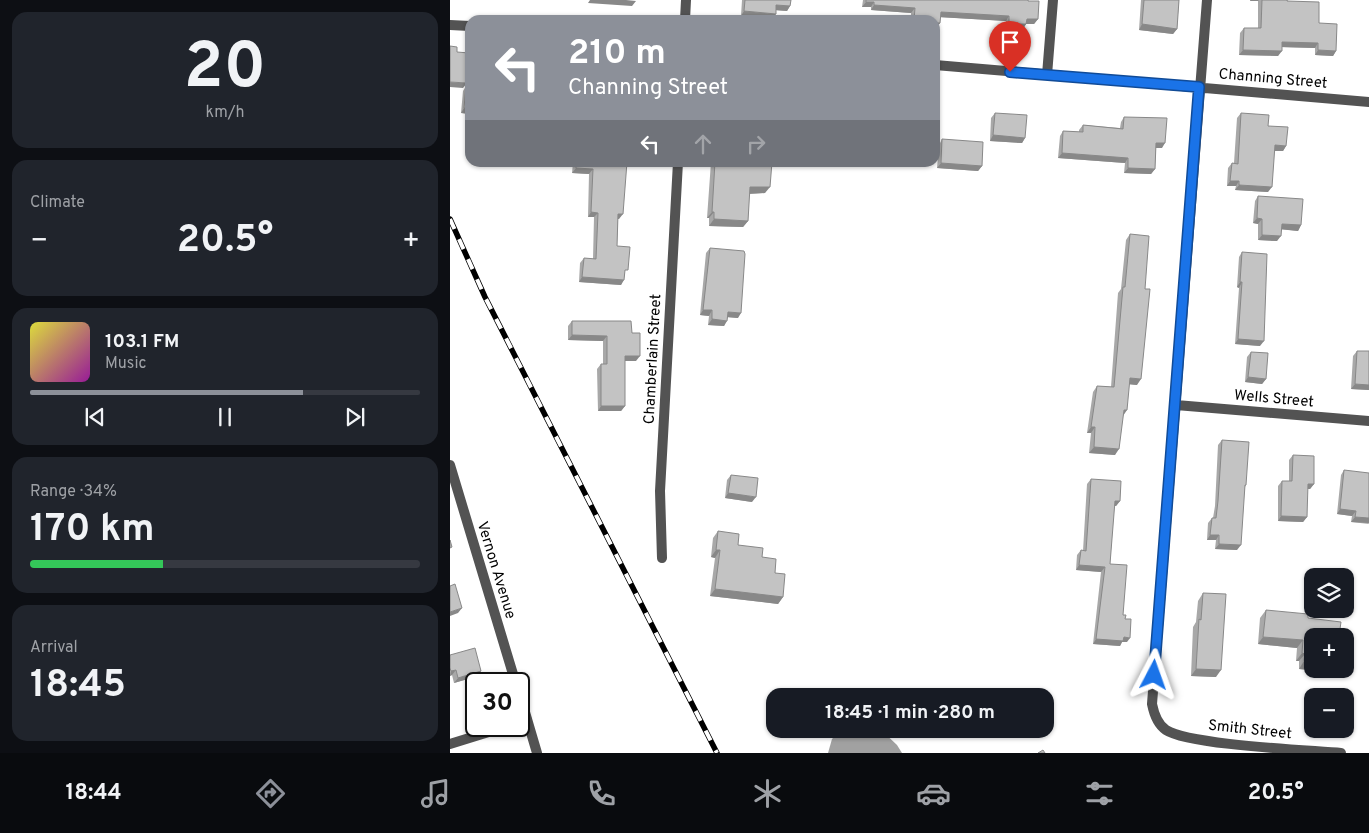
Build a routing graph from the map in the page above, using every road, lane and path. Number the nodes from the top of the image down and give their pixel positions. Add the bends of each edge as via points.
1 (686, 0) edge
2 (1053, 0) edge
3 (1206, 0) edge
4 (685, 15) edge
5 (450, 25) edge
6 (465, 26) edge
7 (940, 65) edge
8 (1048, 75) junction
9 (1199, 87) junction
10 (1369, 102) edge
11 (678, 167) edge
12 (1176, 405) junction
13 (1369, 421) edge
14 (450, 465) edge
15 (662, 558) dead end
16 (512, 672) edge
17 (473, 737) edge
18 (530, 737) edge
19 (450, 744) edge
20 (537, 753) edge
21 (1341, 753) edge

1 - 4 street
2 - 8 street
3 - 9 street
5 - 6 street
7 - 8 street, Channing Street
8 - 9 street, Channing Street
9 - 10 street, Channing Street
9 - 12 street
11 - 15 street, Chamberlain Street via 660,491
12 - 13 street, Wells Street
12 - 21 street, Smith Street via 1152,704 1159,723 1175,734 1212,741
14 - 16 street, Vernon Avenue
17 - 19 street
18 - 20 street

